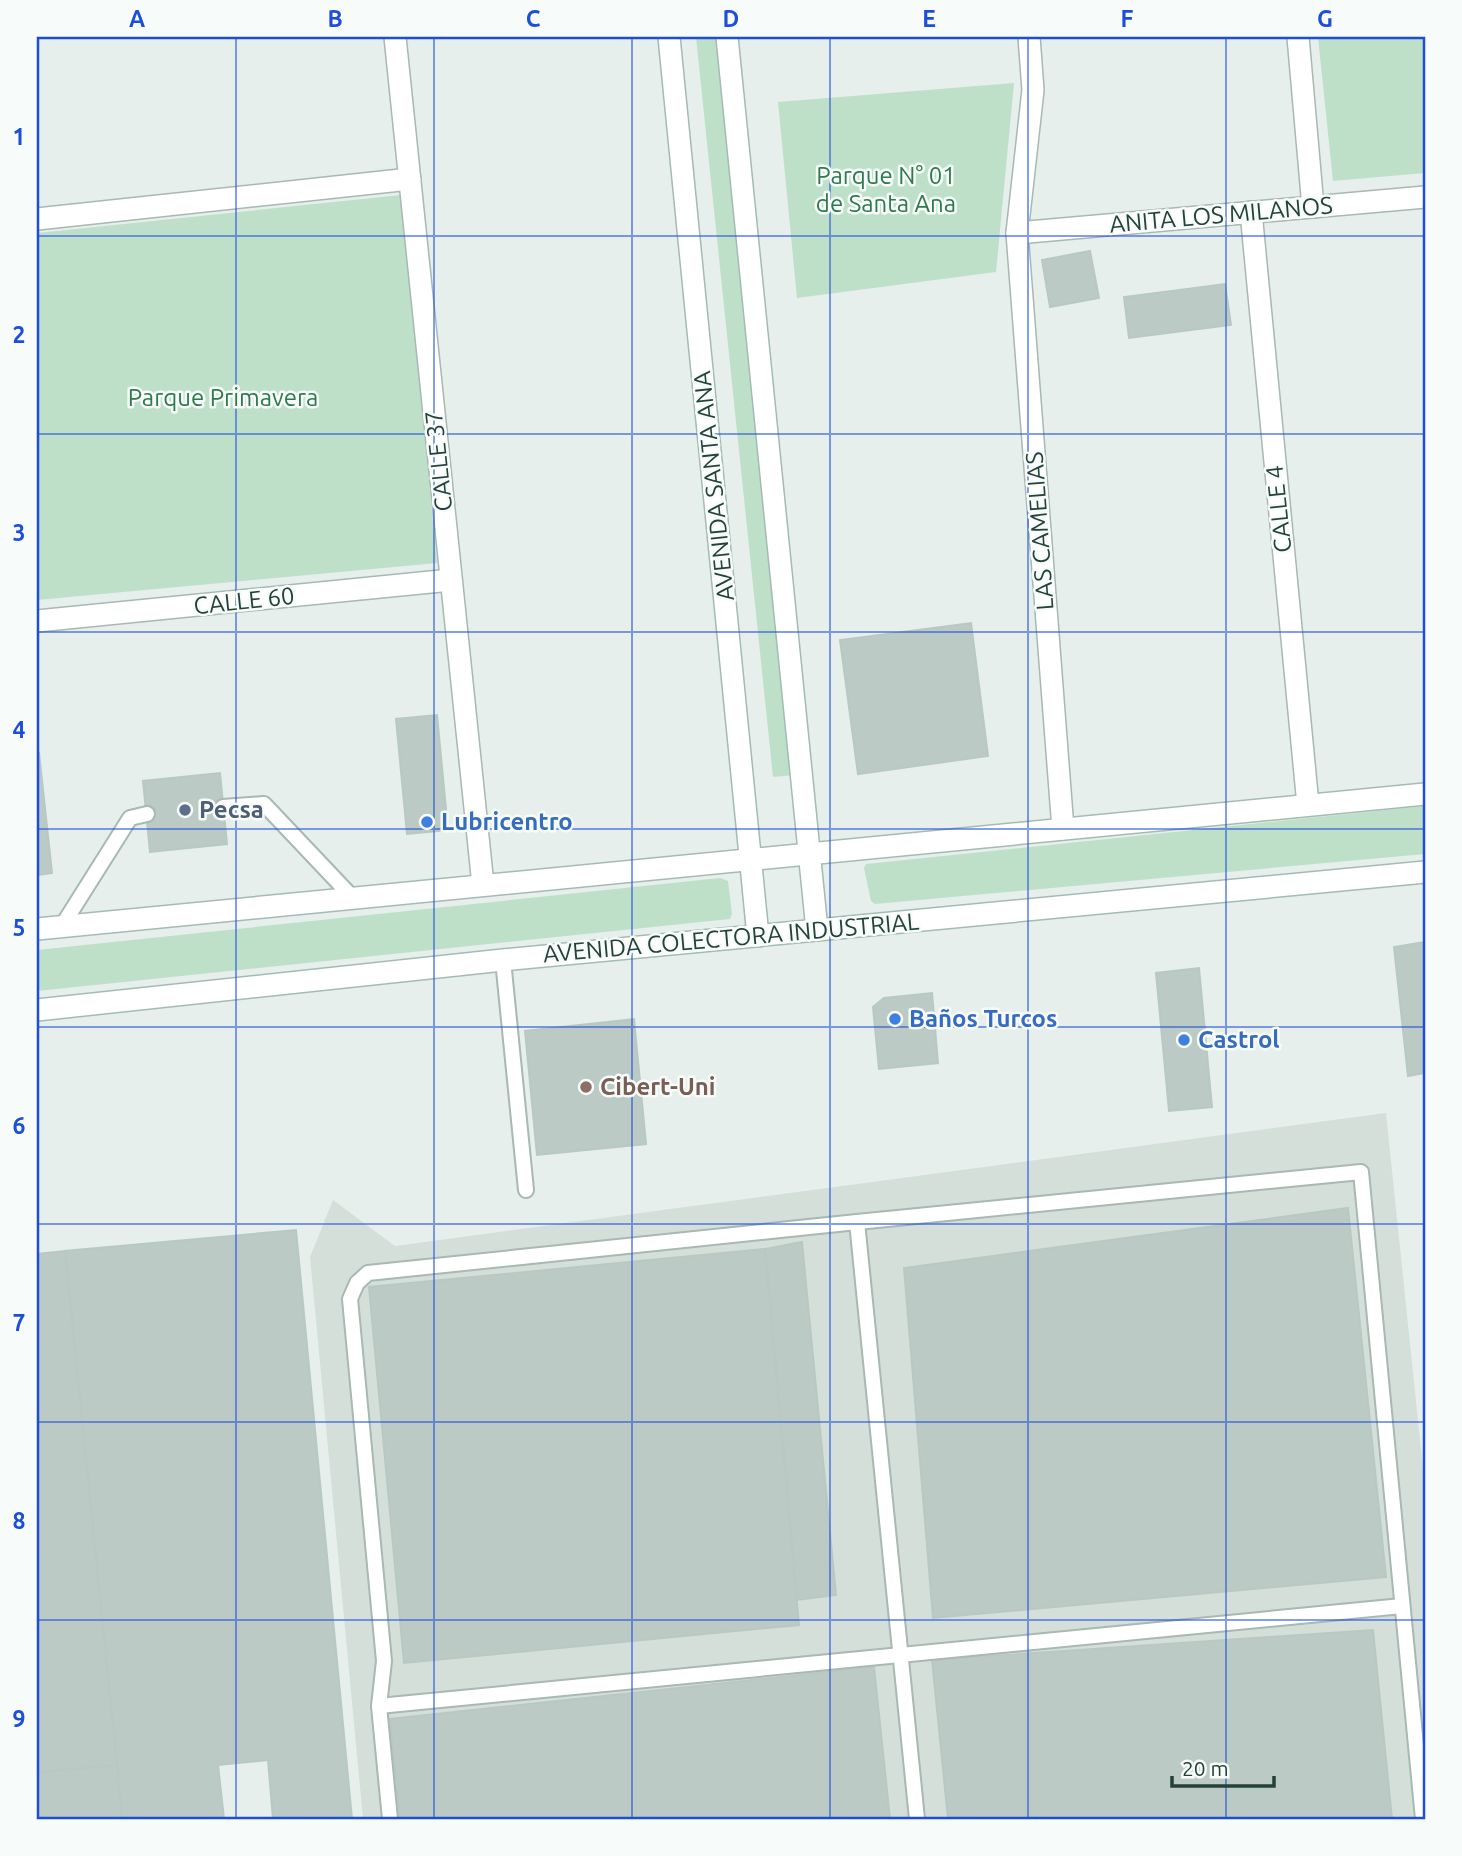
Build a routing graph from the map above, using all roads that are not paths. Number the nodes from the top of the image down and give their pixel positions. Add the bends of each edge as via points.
1 (395, 37) edge
2 (669, 37) edge
3 (727, 37) edge
4 (1029, 37) edge
5 (1298, 37) edge
6 (410, 178) junction
7 (1425, 197) edge
8 (1313, 207) junction
9 (1251, 212) junction
10 (37, 219) edge
11 (1017, 233) junction
12 (452, 580) junction
13 (37, 621) edge
14 (1425, 794) edge
15 (1308, 806) junction
16 (223, 807) dead end
17 (147, 814) dead end
18 (1062, 829) junction
19 (809, 853) junction
20 (751, 859) junction
21 (1425, 872) edge
22 (483, 886) junction
23 (353, 898) junction
24 (62, 926) junction
25 (37, 929) edge
26 (817, 930) junction
27 (758, 936) junction
28 (503, 960) junction
29 (37, 1010) edge
30 (526, 1190) dead end
31 (857, 1222) junction
32 (1402, 1606) junction
33 (901, 1655) junction
34 (379, 1706) junction
35 (390, 1819) edge
36 (917, 1819) edge
37 (1423, 1819) edge

1 - 6 street, CALLE 37
2 - 20 street, AVENIDA SANTA ANA
3 - 19 street
4 - 11 street, LAS CAMELIAS via 1033,90
5 - 8 street
6 - 10 street
6 - 12 street, CALLE 37
7 - 8 street, ANITA LOS MILANOS
8 - 9 street, ANITA LOS MILANOS
9 - 11 street, ANITA LOS MILANOS
9 - 15 street, CALLE 4
11 - 18 street, LAS CAMELIAS
12 - 13 street, CALLE 60
12 - 22 street, CALLE 37
14 - 15 street
15 - 18 street
16 - 23 lane via 264,804
17 - 24 lane via 131,818
18 - 19 street
19 - 20 street
19 - 26 street
20 - 22 street
20 - 27 street, AVENIDA SANTA ANA
21 - 26 street, AVENIDA COLECTORA INDUSTRIAL
22 - 23 street
23 - 24 street
24 - 25 street
26 - 27 street, AVENIDA COLECTORA INDUSTRIAL
27 - 28 street, AVENIDA COLECTORA INDUSTRIAL
28 - 29 street, AVENIDA COLECTORA INDUSTRIAL
28 - 30 lane
31 - 32 lane via 1361,1172
31 - 33 lane
31 - 34 lane via 369,1273 357,1283 350,1299 384,1661
32 - 33 lane
32 - 37 lane
33 - 34 lane
33 - 36 lane
34 - 35 lane

